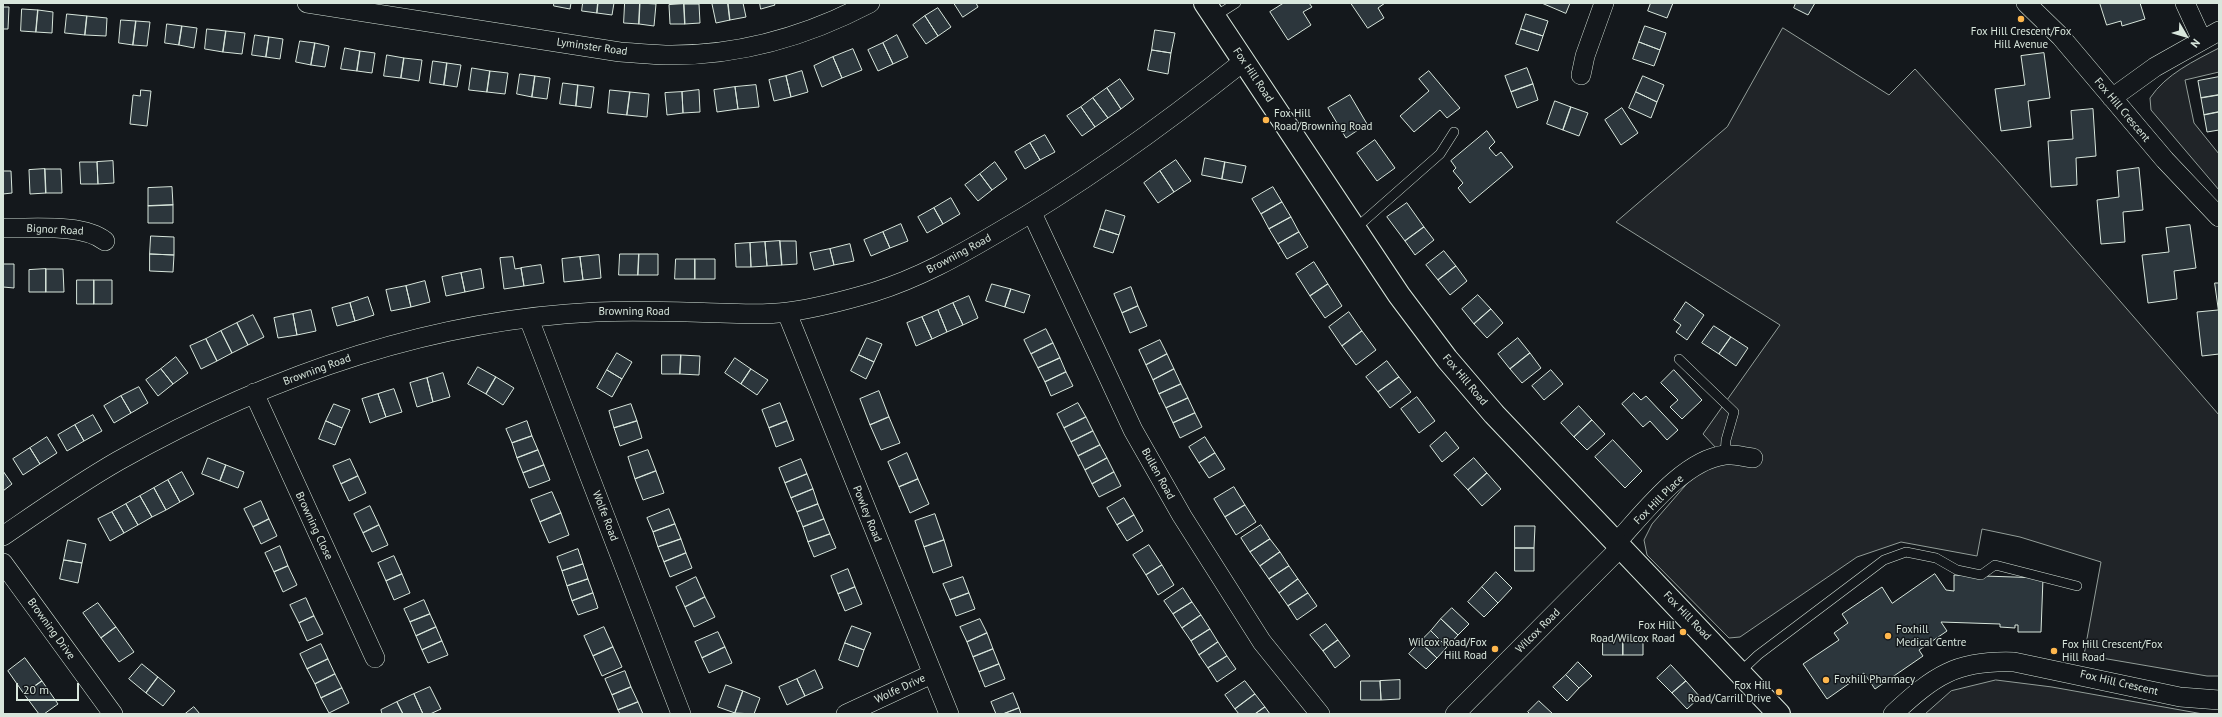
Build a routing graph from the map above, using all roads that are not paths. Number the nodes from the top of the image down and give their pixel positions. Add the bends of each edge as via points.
1 (307, 3) edge
2 (870, 3) edge
3 (1236, 3) edge
4 (1604, 3) edge
5 (2026, 3) edge
6 (2185, 3) edge
7 (1210, 10) edge
8 (2219, 32) edge
9 (2202, 40) junction
10 (1244, 61) junction
11 (1581, 75) dead end
12 (2112, 98) junction
13 (1454, 132) dead end
14 (1032, 213) junction
15 (2219, 217) edge
16 (3, 228) edge
17 (1356, 228) junction
18 (105, 241) dead end
19 (787, 312) junction
20 (529, 319) junction
21 (1679, 359) dead end
22 (254, 393) junction
23 (1725, 455) junction
24 (1753, 458) dead end
25 (3, 536) edge
26 (1619, 545) junction
27 (3, 563) edge
28 (2077, 586) dead end
29 (375, 658) dead end
30 (1740, 672) junction
31 (932, 674) junction
32 (2219, 700) edge
33 (114, 714) edge
34 (681, 714) edge
35 (846, 714) edge
36 (949, 714) edge
37 (1320, 714) edge
38 (1455, 714) edge
39 (1779, 714) edge
40 (1893, 714) edge

1 - 2 street, Lyminster Road via 620,52 671,55 713,53 752,47 789,37
3 - 7 lane
4 - 11 street
5 - 12 street, Fox Hill Crescent via 2062,37
6 - 9 street
7 - 10 street, Fox Hill Road
8 - 9 street
9 - 12 street via 2155,67
10 - 14 street, Browning Road via 1184,108
10 - 17 street, Fox Hill Road
12 - 15 street, Fox Hill Crescent via 2165,160
13 - 17 lane via 1440,154
14 - 19 street, Browning Road via 910,280 873,292
14 - 37 street, Bullen Road via 1133,430 1182,516 1262,642
16 - 18 street, Bignor Road via 83,231
17 - 26 street, Fox Hill Road via 1399,295 1447,359 1494,414
19 - 20 street, Browning Road via 597,312
19 - 31 street, Powley Road
20 - 22 street, Browning Road via 456,328 393,344 326,365
20 - 34 street, Wolfe Road
21 - 23 lane via 1734,412 1726,440
22 - 25 street, Browning Road via 118,461
22 - 29 street, Browning Close
23 - 24 street, Fox Hill Place
23 - 26 street, Fox Hill Place via 1689,470 1664,492
26 - 30 street, Fox Hill Road
26 - 38 street, Wilcox Road
27 - 33 street, Browning Drive
28 - 30 lane via 1995,564 1981,575 1957,570 1936,558 1906,552 1884,560 1758,655
30 - 39 street, Fox Hill Road
31 - 35 street, Wolfe Drive
31 - 36 street, Powley Road
32 - 40 street, Fox Hill Crescent via 2180,697 2049,668 2014,662 1987,661 1962,666 1934,678

